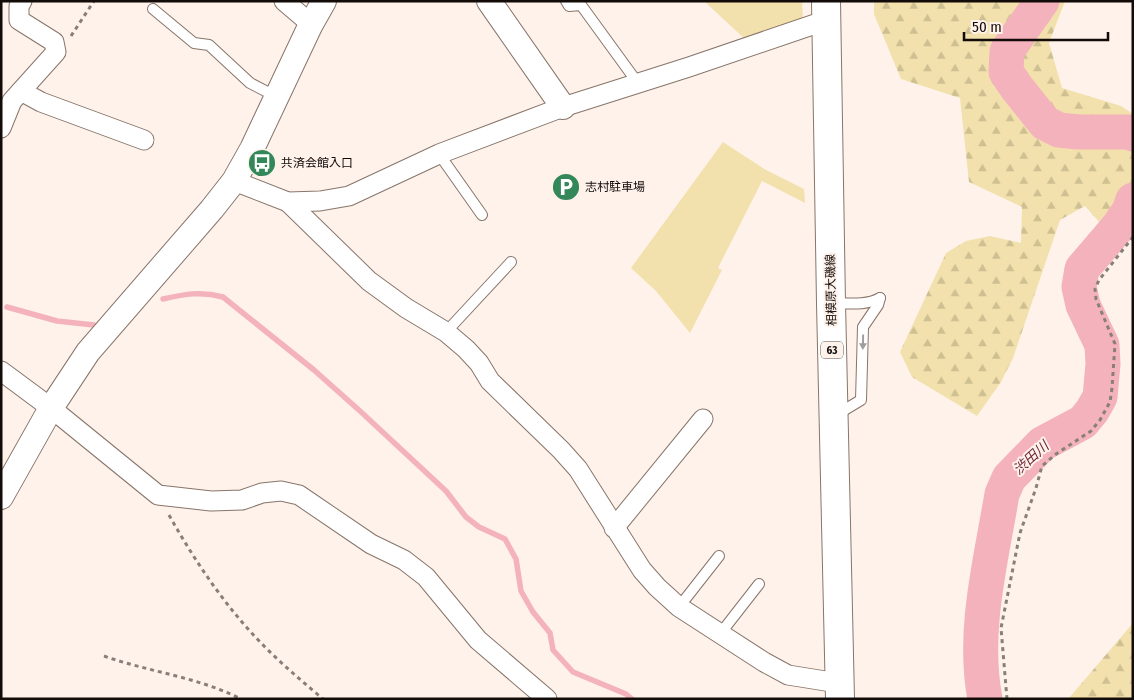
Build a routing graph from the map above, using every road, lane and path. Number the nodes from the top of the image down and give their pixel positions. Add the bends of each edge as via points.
1 (22, 1) edge
2 (94, 1) edge
3 (284, 1) edge
4 (324, 1) edge
5 (489, 1) edge
6 (566, 1) edge
7 (153, 9) dead end
8 (826, 11) edge
9 (311, 24) junction
10 (56, 48) junction
11 (637, 82) junction
12 (21, 91) junction
13 (277, 97) junction
14 (563, 106) junction
15 (1, 128) edge
16 (144, 140) dead end
17 (439, 154) junction
18 (234, 181) junction
19 (288, 202) junction
20 (482, 215) dead end
21 (1133, 237) edge
22 (511, 262) dead end
23 (831, 302) junction
24 (446, 332) junction
25 (1, 371) edge
26 (51, 408) junction
27 (834, 416) junction
28 (703, 420) dead end
29 (158, 495) junction
30 (1, 497) edge
31 (614, 528) junction
32 (718, 556) dead end
33 (759, 584) dead end
34 (679, 607) junction
35 (720, 634) junction
36 (104, 656) dead end
37 (839, 691) edge
38 (241, 699) edge
39 (323, 699) edge
40 (547, 699) edge
41 (1007, 699) edge

1 - 10 street via 19,20 54,42
2 - 10 path via 66,44
3 - 9 street
4 - 9 street
5 - 14 street
6 - 11 lane via 569,6 581,5
7 - 13 lane via 194,43 209,45 250,83
8 - 11 street via 689,67
8 - 23 main road, 相模原大磯線 / 63
9 - 13 street
10 - 12 street via 56,52
11 - 14 street
12 - 15 street via 12,101
12 - 16 street via 41,102 116,122
13 - 18 street
14 - 17 street
17 - 19 street via 349,196
17 - 20 lane
18 - 19 street
18 - 26 street via 88,352
19 - 24 street via 369,281
21 - 41 path via 1095,289 1115,344 1110,402 1091,431 1042,466 1020,532 1001,628
22 - 24 lane
23 - 27 main road, 相模原大磯線 / 63
23 -> 27 lane via 863,303 880,298 863,327 861,400
24 - 31 street via 466,349 490,381 578,469
25 - 26 street
26 - 29 street
26 - 30 street
27 - 37 main road, 相模原大磯線 / 63
28 - 31 street
29 - 39 path via 190,553 214,587 264,646
29 - 40 street via 211,501 242,500 281,491 299,495 426,577 478,640
31 - 34 street via 642,570
32 - 34 lane
33 - 35 lane
34 - 35 street
35 - 37 street via 788,675
36 - 38 path via 199,682

